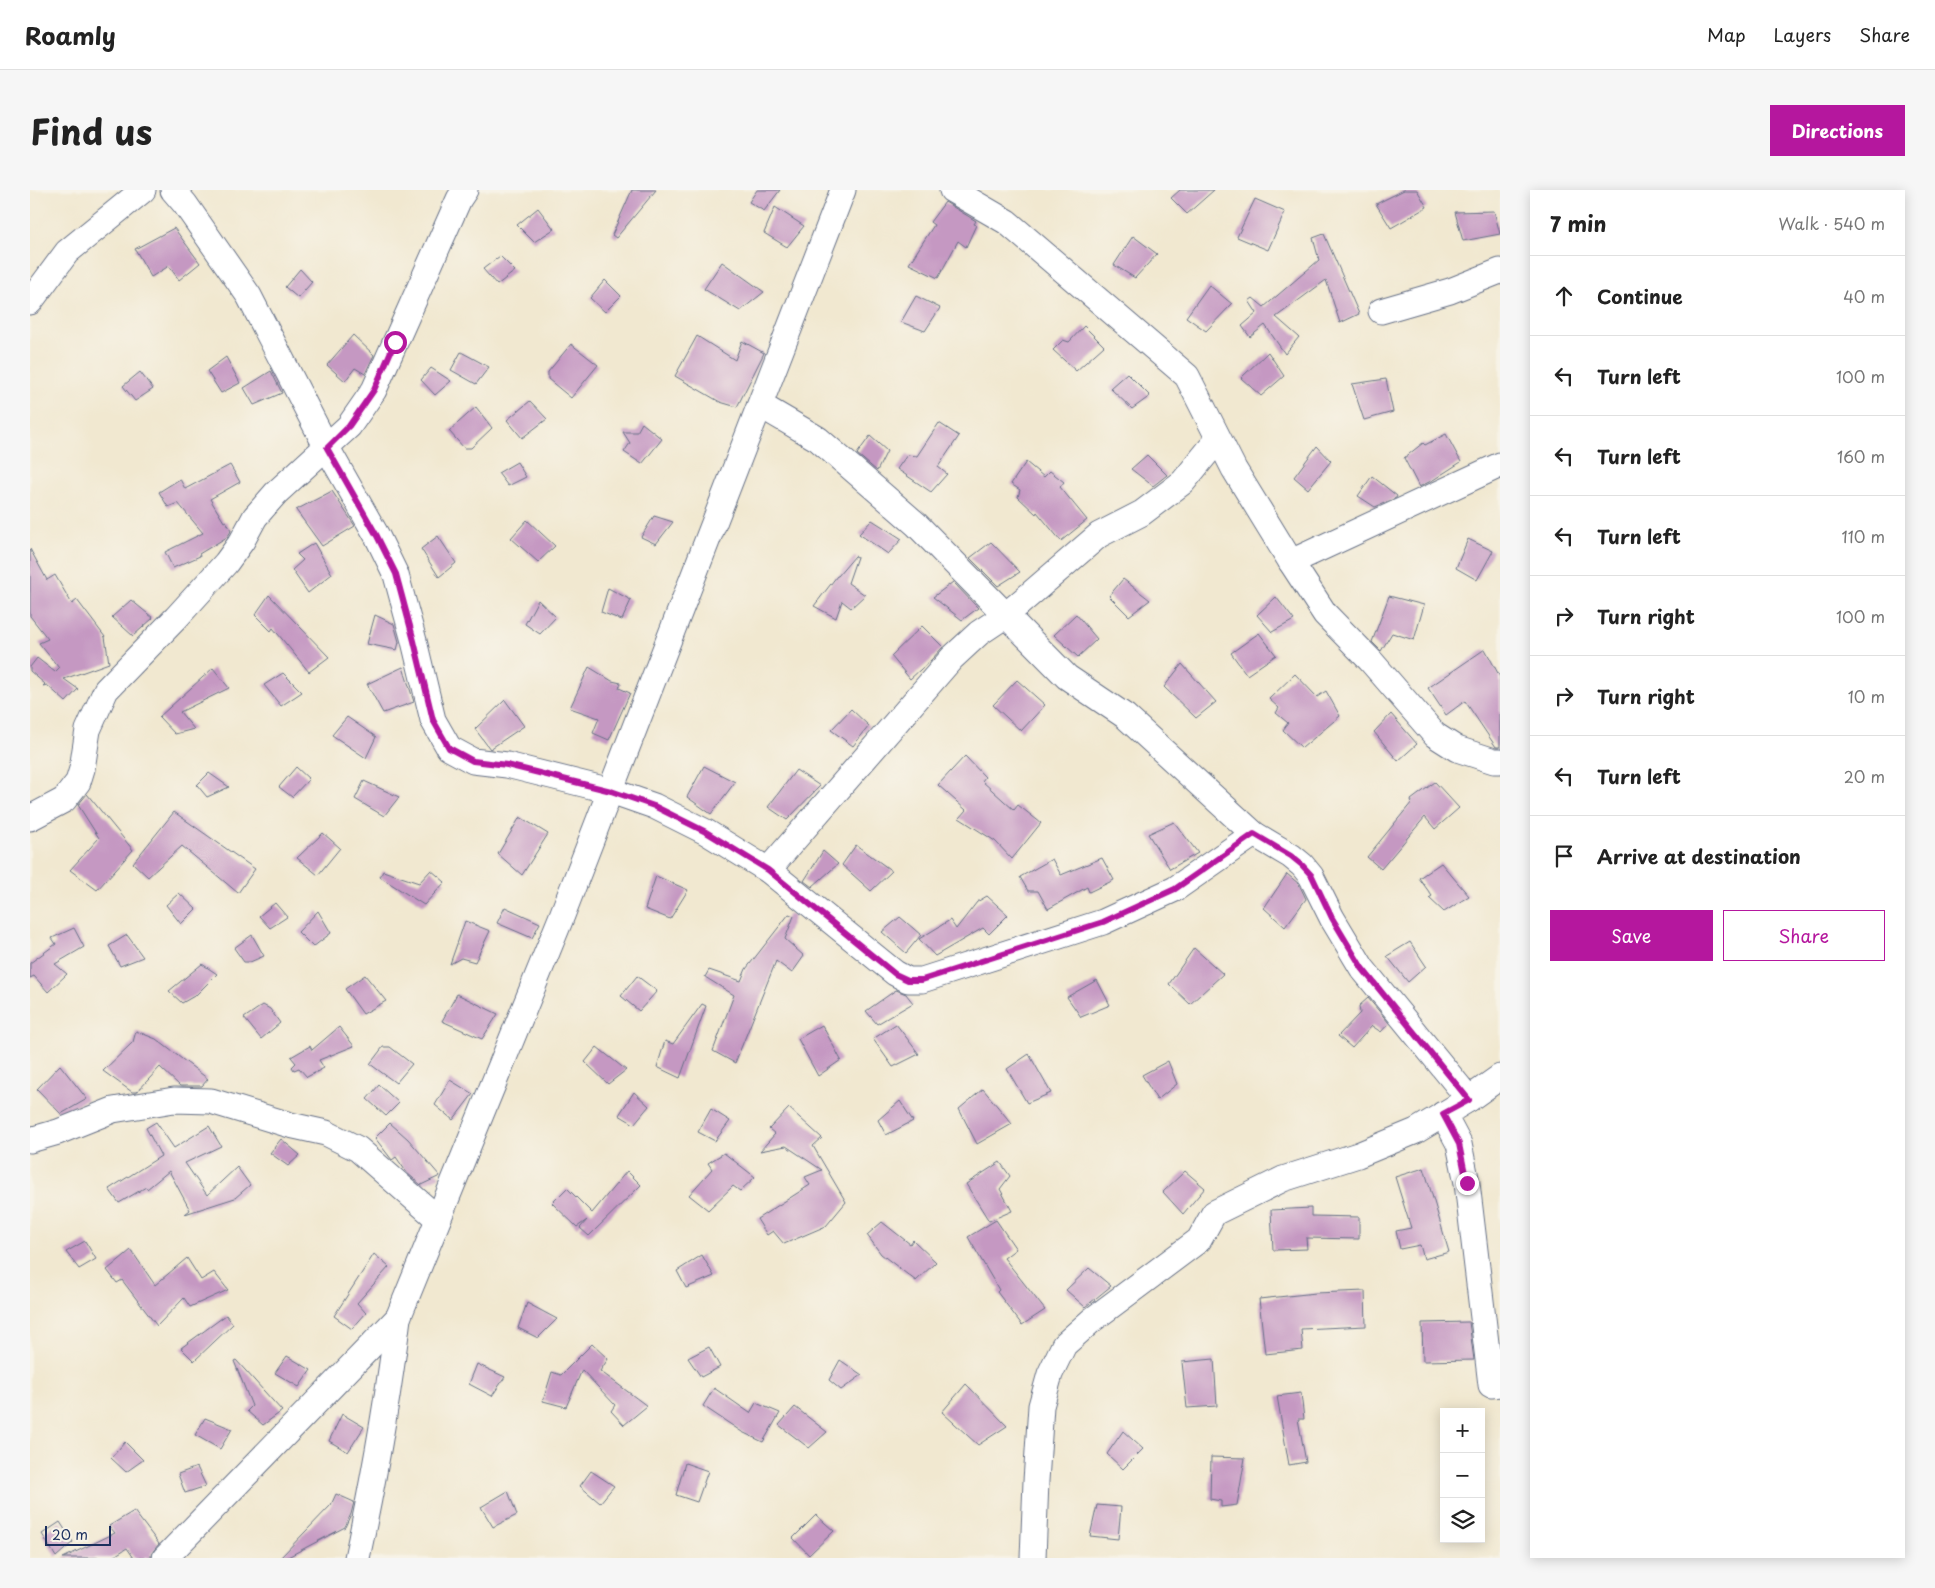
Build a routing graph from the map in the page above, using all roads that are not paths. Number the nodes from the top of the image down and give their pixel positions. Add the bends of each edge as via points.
1 (142, 190) edge
2 (173, 190) edge
3 (465, 190) edge
4 (843, 190) edge
5 (952, 190) edge
6 (1500, 271) edge
7 (30, 302) edge
8 (1381, 311) dead end
9 (760, 405) junction
10 (1218, 439) junction
11 (327, 448) junction
12 (1500, 465) edge
13 (1291, 562) junction
14 (1006, 615) junction
15 (1500, 761) edge
16 (611, 791) junction
17 (30, 818) edge
18 (1254, 834) junction
19 (768, 870) junction
20 (1500, 1077) edge
21 (1469, 1100) junction
22 (1443, 1114) junction
23 (30, 1140) edge
24 (438, 1219) junction
25 (398, 1318) junction
26 (1500, 1384) edge
27 (165, 1558) edge
28 (357, 1558) edge
29 (1033, 1558) edge

1 - 7 street via 67,252
2 - 11 street via 249,296
3 - 11 street via 374,390 349,426
4 - 9 street
5 - 10 street via 1007,222 1187,376
6 - 8 street via 1450,291
9 - 14 street via 818,439 916,524
9 - 16 street
10 - 13 street
10 - 14 street via 1183,482 1142,512 1099,535
11 - 16 street via 396,574 433,720 449,748 473,761 507,765
11 - 17 street via 271,499 255,517 226,563 106,690 88,730 78,782 64,800
12 - 13 street
13 - 15 street via 1325,614 1435,735 1457,749 1494,762
14 - 18 street via 1067,677 1125,716
14 - 19 street via 979,633 952,658
16 - 19 street via 654,806 706,832
16 - 24 street
18 - 19 street via 1175,889 1103,922 922,980 908,980 895,974
18 - 21 street via 1291,856 1312,876 1362,968
20 - 21 street
21 - 22 street
22 - 26 street via 1459,1144 1467,1183 1491,1385
22 - 29 street via 1416,1131 1283,1179 1214,1213 1199,1240 1092,1320 1064,1345 1050,1374 1041,1406
23 - 24 street via 113,1110 174,1100 211,1101 326,1133 358,1149
24 - 25 street
25 - 27 street
25 - 28 street via 376,1470

